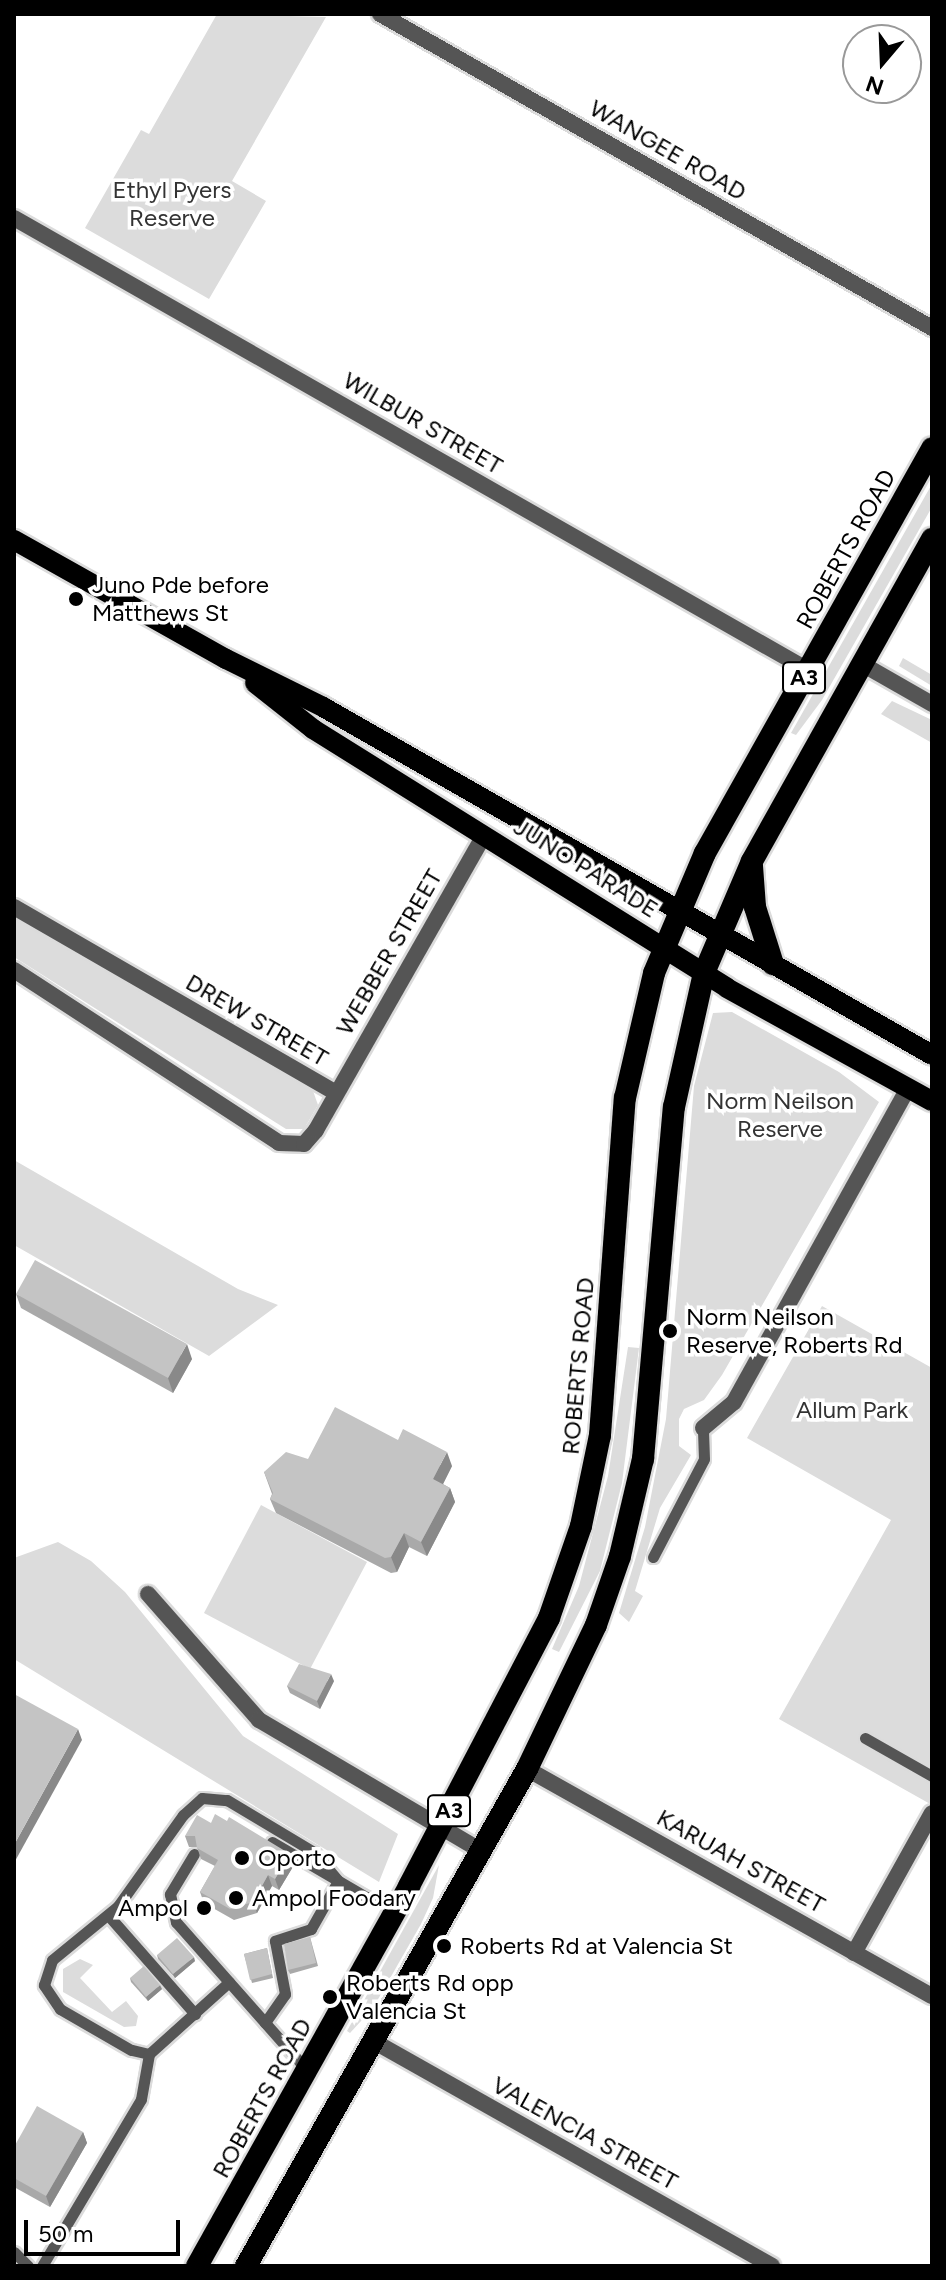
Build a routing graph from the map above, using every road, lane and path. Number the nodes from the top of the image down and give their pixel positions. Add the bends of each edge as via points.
1 (380, 14) edge
2 (14, 218) edge
3 (932, 328) edge
4 (932, 448) edge
5 (932, 539) edge
6 (14, 540) edge
7 (226, 659) junction
8 (862, 664) junction
9 (808, 670) junction
10 (932, 704) edge
11 (484, 836) junction
12 (752, 861) junction
13 (14, 907) edge
14 (678, 909) junction
15 (717, 932) junction
16 (663, 948) junction
17 (773, 964) junction
18 (14, 970) edge
19 (704, 973) junction
20 (932, 1055) edge
21 (908, 1088) junction
22 (336, 1093) junction
23 (932, 1101) edge
24 (703, 1428) joint
25 (653, 1557) dead end
26 (148, 1594) dead end
27 (865, 1738) dead end
28 (527, 1769) junction
29 (932, 1776) edge
30 (932, 1813) edge
31 (440, 1827) junction
32 (272, 1842) edge
33 (481, 1851) junction
34 (194, 1854) edge
35 (338, 1881) junction
36 (398, 1905) junction
37 (108, 1915) junction
38 (854, 1953) junction
39 (229, 1982) junction
40 (932, 1996) edge
41 (195, 2014) junction
42 (265, 2023) junction
43 (373, 2041) junction
44 (149, 2054) junction
45 (307, 2070) junction
46 (14, 2252) edge
47 (28, 2266) edge
48 (42, 2266) edge
49 (197, 2266) edge
50 (246, 2266) edge
51 (772, 2266) edge

1 - 3 street, WANGEE ROAD
2 - 9 street, WILBUR STREET
4 - 9 highway, ROBERTS ROAD / A3
5 - 8 highway, A3
6 - 7 main road, JUNO PARADE
7 - 11 main road, JUNO PARADE via 313,729
7 - 14 main road, JUNO PARADE via 323,707
8 - 10 street
8 - 12 highway, A3
9 - 14 highway, ROBERTS ROAD / A3
11 - 16 main road, JUNO PARADE
11 - 22 street, WEBBER STREET
12 - 15 highway, A3
12 - 17 highway via 751,887
13 - 22 street, DREW STREET
14 - 15 main road, JUNO PARADE
14 - 16 highway, ROBERTS ROAD / A3
15 - 17 main road, JUNO PARADE
15 - 19 highway, A3
16 - 19 main road, JUNO PARADE
16 - 31 highway, ROBERTS ROAD / A3 via 642,1014 625,1098 605,1395 591,1485 549,1618
17 - 20 main road, JUNO PARADE
18 - 22 street, DREW STREET via 286,1146 311,1138
19 - 21 main road, JUNO PARADE
19 - 28 highway, A3 via 674,1107 643,1459 620,1556 596,1625
21 - 23 main road, JUNO PARADE
21 - 24 street via 734,1402
24 - 25 lane via 704,1459
26 - 31 street via 259,1720
27 - 29 lane
28 - 33 highway, A3
28 - 38 street, KARUAH STREET
30 - 38 street
31 - 33 street
31 - 36 highway, ROBERTS ROAD / A3
32 - 35 lane
33 - 43 highway, A3
34 - 39 lane via 170,1894 171,1912
35 - 36 lane via 366,1897
35 - 37 lane via 314,1852 227,1800 202,1798 192,1804
35 - 42 lane via 311,1929 275,1941 285,1994
36 - 45 highway, ROBERTS ROAD / A3
37 - 41 lane
37 - 44 lane via 52,1960 44,1985 60,2009 131,2050
38 - 40 street, KARUAH STREET
39 - 41 lane
39 - 42 lane
41 - 44 lane
42 - 45 lane
43 - 50 highway, A3
43 - 51 street, VALENCIA STREET
44 - 48 lane via 147,2081 136,2109
45 - 49 highway, ROBERTS ROAD / A3
46 - 47 lane

